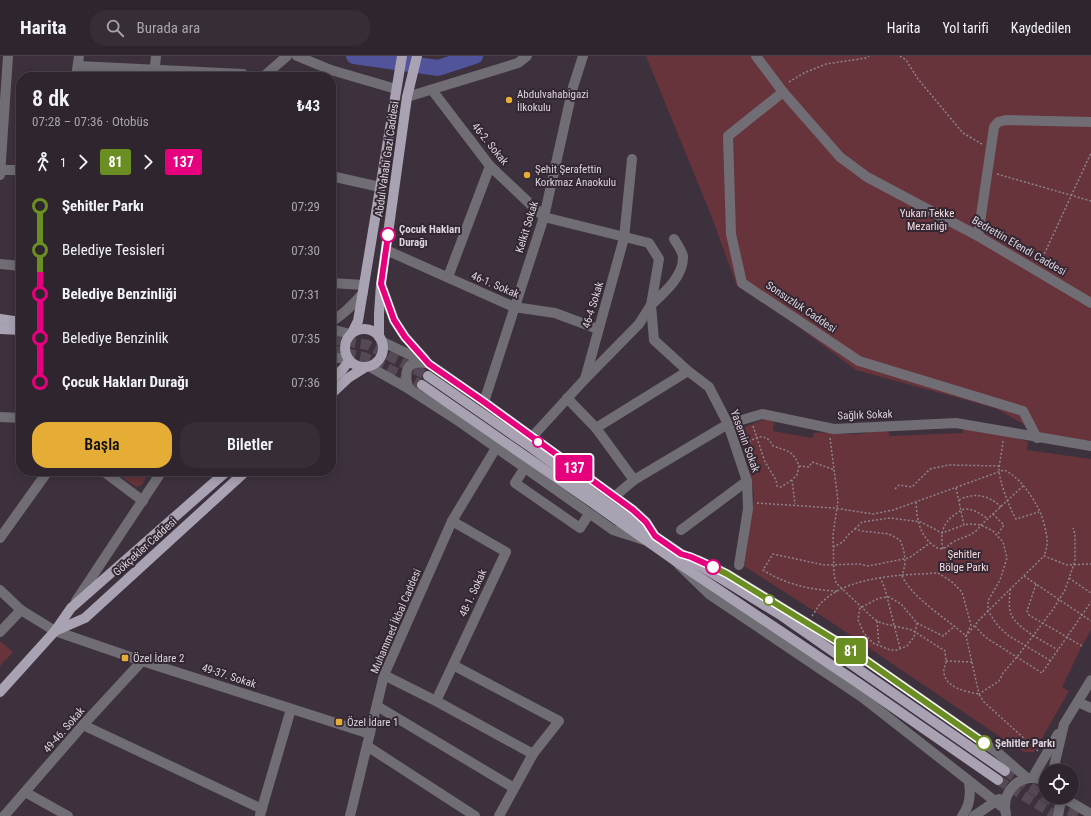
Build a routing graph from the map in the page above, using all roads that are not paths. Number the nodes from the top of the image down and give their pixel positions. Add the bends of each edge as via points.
1 (8, 56) edge
2 (156, 56) edge
3 (287, 56) edge
4 (297, 56) edge
5 (402, 56) edge
6 (417, 56) edge
7 (527, 56) edge
8 (583, 56) edge
9 (756, 56) edge
10 (78, 61) edge
11 (77, 72) edge
12 (142, 72) edge
13 (154, 72) edge
14 (269, 72) edge
15 (326, 72) edge
16 (336, 75) edge
17 (396, 89) junction
18 (432, 90) junction
19 (782, 90) junction
20 (407, 98) junction
21 (2, 104) edge
22 (1091, 122) edge
23 (632, 159) dead end
24 (490, 166) junction
25 (0, 170) edge
26 (16, 170) edge
27 (0, 175) edge
28 (336, 177) edge
29 (380, 187) junction
30 (544, 217) junction
31 (978, 236) junction
32 (624, 238) junction
33 (674, 239) dead end
34 (386, 250) junction
35 (0, 264) edge
36 (16, 266) edge
37 (448, 277) junction
38 (336, 284) edge
39 (381, 284) junction
40 (364, 289) junction
41 (1091, 303) edge
42 (651, 305) junction
43 (514, 307) junction
44 (0, 318) edge
45 (336, 319) edge
46 (16, 321) edge
47 (598, 329) junction
48 (1, 330) edge
49 (16, 330) edge
50 (336, 330) edge
51 (16, 333) edge
52 (352, 333) junction
53 (380, 339) junction
54 (336, 358) edge
55 (348, 360) junction
56 (429, 364) junction
57 (367, 367) junction
58 (688, 371) junction
59 (336, 375) edge
60 (428, 376) tunnel mouth
61 (585, 379) junction
62 (422, 385) tunnel mouth
63 (336, 389) edge
64 (409, 389) junction
65 (567, 398) junction
66 (484, 402) junction
67 (0, 417) edge
68 (16, 418) edge
69 (728, 424) junction
70 (596, 428) junction
71 (532, 437) junction
72 (1037, 438) junction
73 (1091, 446) edge
74 (496, 448) junction
75 (524, 469) junction
76 (44, 476) edge
77 (110, 476) edge
78 (159, 476) edge
79 (222, 476) edge
80 (241, 476) edge
81 (634, 480) junction
82 (747, 481) junction
83 (614, 497) junction
84 (143, 501) junction
85 (589, 514) junction
86 (452, 521) junction
87 (681, 530) dead end
88 (0, 538) edge
89 (650, 539) junction
90 (678, 557) junction
91 (739, 565) dead end
92 (0, 590) edge
93 (72, 608) junction
94 (21, 610) junction
95 (55, 631) junction
96 (0, 632) edge
97 (142, 661) junction
98 (453, 665) junction
99 (384, 675) junction
100 (1091, 680) edge
101 (0, 692) edge
102 (436, 701) junction
103 (1078, 702) junction
104 (377, 706) junction
105 (1091, 708) edge
106 (291, 709) junction
107 (1064, 724) junction
108 (83, 725) junction
109 (370, 734) junction
110 (366, 746) junction
111 (533, 754) junction
112 (1055, 764) edge
113 (1005, 771) tunnel mouth
114 (1030, 778) junction
115 (998, 780) tunnel mouth
116 (1039, 780) edge
117 (969, 782) junction
118 (514, 788) junction
119 (25, 792) junction
120 (1007, 793) junction
121 (996, 802) junction
122 (1060, 804) edge
123 (1073, 804) edge
124 (261, 813) edge
125 (1006, 813) edge
126 (1091, 814) edge
127 (4, 816) edge
128 (68, 816) edge
129 (350, 816) edge
130 (475, 816) edge
131 (499, 816) edge
132 (962, 816) edge
133 (974, 816) edge
134 (1058, 816) edge

1 - 21 street
2 - 13 street
3 - 14 street
4 - 15 street
5 - 17 main road, Abdul Vahabi Gazi Caddesi
6 - 20 main road, Abdul Vahabi Gazi Caddesi
7 - 18 street via 518,63
8 - 30 street, Kelkit Sokak via 573,87
9 - 19 street, Bedrettin Efendi Caddesi
10 - 11 street
10 - 12 street
16 - 17 street
17 - 29 main road, Abdul Vahabi Gazi Caddesi
18 - 20 street
18 - 24 street, 46-2. Sokak
19 - 31 street, Bedrettin Efendi Caddesi via 840,157 867,177
19 - 72 street, Sonsuzluk Caddesi via 728,136 731,234 742,282 859,361 1023,411
20 - 34 main road, Abdul Vahabi Gazi Caddesi
21 - 25 street
22 - 31 street via 1001,121 996,124
23 - 32 street, 46-4 Sokak
24 - 30 street, 46-2. Sokak
24 - 37 street
25 - 26 street
25 - 27 street
28 - 29 street
29 - 40 main road, Abdul Vahabi Gazi Caddesi
30 - 32 street, 46-2. Sokak
30 - 43 street, Kelkit Sokak
31 - 41 street, Bedrettin Efendi Caddesi
32 - 42 street, 46-2. Sokak via 649,243 659,259
32 - 47 street, 46-4 Sokak
33 - 42 street via 683,255 682,264 677,276
34 - 37 street, 46-1. Sokak
34 - 39 main road, Abdul Vahabi Gazi Caddesi
35 - 36 street
37 - 43 street, 46-1. Sokak
38 - 40 street
39 - 53 main road, Abdul Vahabi Gazi Caddesi
39 - 56 street via 394,320
40 - 45 street via 351,307
40 - 52 main road, Abdul Vahabi Gazi Caddesi via 358,321
42 - 58 street, Yasemin Sokak via 654,340
42 - 61 street via 639,324
43 - 47 street, 46-1. Sokak via 555,313
43 - 66 street, Kelkit Sokak
44 - 46 main road
47 - 61 street, 46-4 Sokak
48 - 49 main road
48 - 51 street
50 - 52 street
52 - 53 main road via 367,329
52 - 55 main road via 344,344
53 - 56 street
53 - 57 main road via 382,355 378,361
54 - 55 street
55 - 57 main road via 356,366
55 - 59 main road
56 - 64 street via 412,364 406,373
56 - 66 street
57 - 63 main road via 348,378
57 - 64 street
58 - 69 street, Yasemin Sokak via 709,387
58 - 70 street
60 - 89 main road via 532,448
61 - 65 street, 46-4 Sokak
62 - 89 main road
64 - 74 street
65 - 70 street
65 - 71 street, 46-4 Sokak
66 - 71 street
67 - 68 street
69 - 72 street, Sağlık Sokak via 762,414 834,429 956,423
69 - 81 street, Sağlık Sokak
69 - 82 street, Yasemin Sokak
70 - 81 street
71 - 83 street
72 - 73 street, Sağlık Sokak
74 - 75 street
74 - 86 street, Muhammed İkbal Caddesi
75 - 85 street
75 - 85 street via 515,483 521,488 580,528
76 - 88 street
77 - 84 street
78 - 84 street
79 - 93 main road, Gökçekler Caddesi
80 - 95 main road, Gökçekler Caddesi via 85,618
81 - 83 street, Sağlık Sokak
82 - 87 street
82 - 91 street, Yasemin Sokak via 748,509
83 - 89 street via 646,522
84 - 93 street
85 - 89 street via 613,530
86 - 98 street, 48-1. Sokak via 506,552
86 - 99 street, Muhammed İkbal Caddesi
89 - 90 main road
90 - 113 main road via 785,618
90 - 114 street via 691,557 727,574 851,650
90 - 115 main road
90 - 117 street via 691,578 709,594 862,697
92 - 94 street, 49-37. Sokak
93 - 95 main road, Gökçekler Caddesi
94 - 95 street, 49-37. Sokak
94 - 96 street
95 - 97 street, 49-37. Sokak
95 - 101 main road, Gökçekler Caddesi
97 - 106 street, 49-37. Sokak
97 - 108 street, 49-46. Sokak
98 - 102 street, 48-1. Sokak
98 - 111 street via 559,721
99 - 102 street
99 - 104 street, Muhammed İkbal Caddesi
100 - 103 street
102 - 111 street
103 - 105 street
103 - 107 street
104 - 109 street, Muhammed İkbal Caddesi
104 - 118 street
106 - 109 street, 49-37. Sokak
106 - 124 street
107 - 112 street
107 - 114 street
108 - 119 street, 49-46. Sokak
108 - 124 street
109 - 110 street, Muhammed İkbal Caddesi
110 - 129 street, Muhammed İkbal Caddesi
110 - 130 street
111 - 118 street
114 - 116 street
114 - 120 street via 1016,783
117 - 121 street
117 - 132 street via 970,802
118 - 131 street
119 - 127 street, 49-46. Sokak
119 - 128 street
120 - 121 street
120 - 125 street
121 - 125 street
121 - 133 street
122 - 134 street
123 - 126 street

